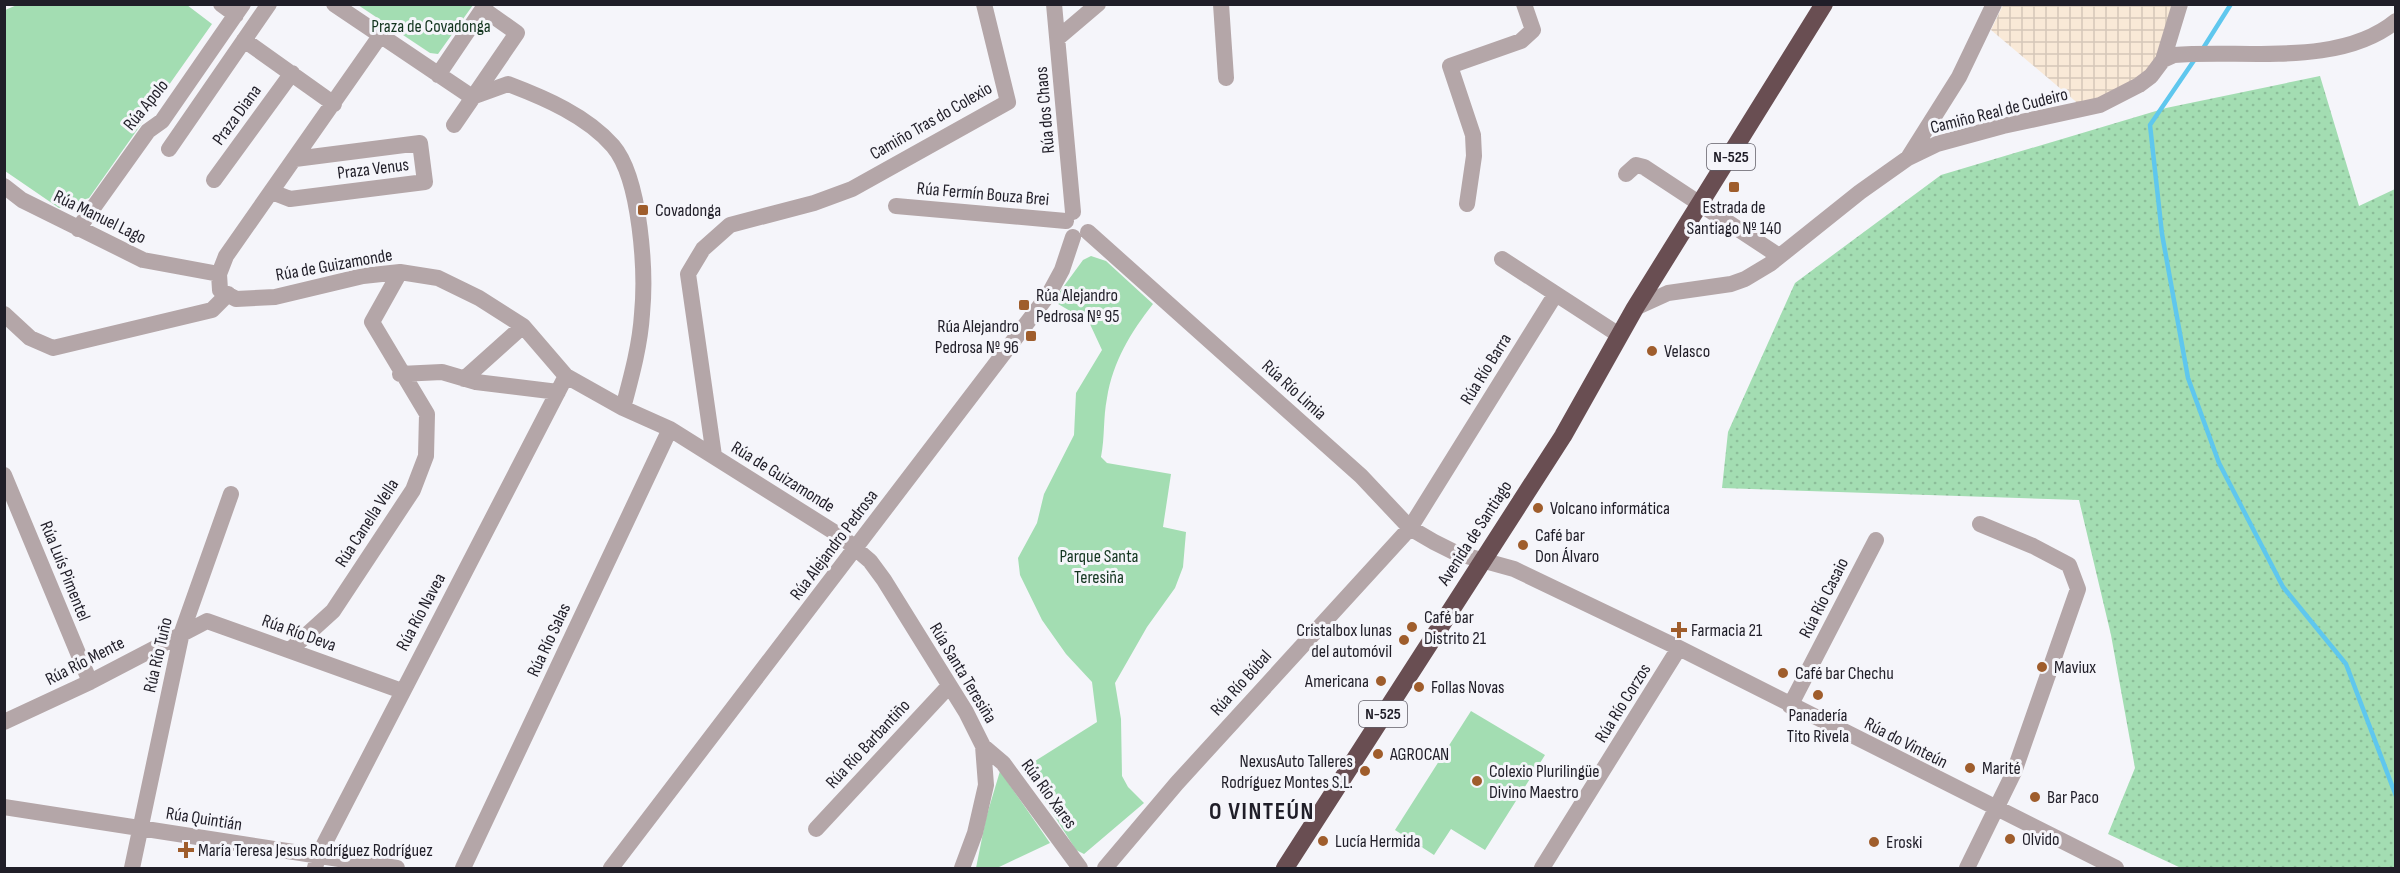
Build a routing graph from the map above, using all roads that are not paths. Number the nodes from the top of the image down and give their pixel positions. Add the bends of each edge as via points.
1 (221, 4) edge
2 (269, 4) edge
3 (334, 4) edge
4 (984, 4) edge
5 (1054, 4) edge
6 (1086, 4) edge
7 (1098, 4) edge
8 (1221, 4) edge
9 (1524, 4) edge
10 (1824, 4) edge
11 (1994, 4) edge
12 (2180, 4) edge
13 (485, 7) edge
14 (240, 10) edge
15 (2396, 21) edge
16 (1077, 23) junction
17 (380, 36) junction
18 (1058, 38) junction
19 (244, 40) junction
20 (2163, 60) junction
21 (292, 73) junction
22 (438, 75) junction
23 (1226, 78) dead end
24 (472, 97) junction
25 (334, 104) junction
26 (454, 125) dead end
27 (169, 149) dead end
28 (1908, 158) junction
29 (295, 159) junction
30 (1626, 174) dead end
31 (214, 180) dead end
32 (4, 186) edge
33 (272, 192) junction
34 (1467, 204) dead end
35 (1700, 205) junction
36 (896, 206) dead end
37 (1070, 216) junction
38 (78, 229) junction
39 (1080, 235) junction
40 (1779, 256) junction
41 (1502, 259) dead end
42 (400, 272) junction
43 (219, 274) junction
44 (228, 294) junction
45 (1556, 295) junction
46 (1635, 308) junction
47 (4, 314) edge
48 (523, 326) junction
49 (1619, 335) junction
50 (400, 374) junction
51 (566, 376) junction
52 (464, 379) junction
53 (558, 392) junction
54 (623, 408) junction
55 (670, 429) junction
56 (714, 456) junction
57 (4, 475) edge
58 (231, 495) dead end
59 (1980, 524) dead end
60 (1410, 528) junction
61 (1876, 540) dead end
62 (856, 548) junction
63 (1484, 560) junction
64 (182, 632) junction
65 (1679, 648) junction
66 (290, 650) junction
67 (90, 682) junction
68 (949, 686) junction
69 (402, 691) junction
70 (1790, 705) junction
71 (4, 722) edge
72 (982, 746) junction
73 (4, 807) edge
74 (1998, 811) junction
75 (140, 829) junction
76 (816, 829) dead end
77 (317, 862) edge
78 (132, 868) edge
79 (397, 868) edge
80 (462, 868) edge
81 (611, 868) edge
82 (962, 868) edge
83 (1080, 868) edge
84 (1105, 868) edge
85 (1285, 868) edge
86 (1542, 868) edge
87 (1967, 868) edge
88 (2116, 868) edge

1 - 14 street
2 - 19 street
3 - 17 street
4 - 56 street, Camiño Tras do Colexio via 1008,102 852,189 730,225 703,249 688,274
5 - 18 street, Rúa dos Chaos
6 - 16 street
7 - 16 street
8 - 23 street
9 - 34 street via 1533,30 1521,41 1450,66 1473,135
10 - 35 highway, N-525
11 - 28 street via 1959,77
12 - 20 street
13 - 22 street
13 - 24 street via 517,33
14 - 38 street, Rúa Apolo via 162,121 148,131
15 - 20 street via 2377,34 2314,50 2174,55
16 - 18 street
17 - 22 street
17 - 25 street
18 - 37 street, Rúa dos Chaos
19 - 21 street
19 - 27 street
20 - 28 street, Camiño Real de Cudeiro via 2139,85 2100,105 1937,144
21 - 25 street
21 - 31 street, Praza Diana
22 - 24 street
24 - 26 street
24 - 54 street via 508,84 548,99 595,129 614,147 627,168 640,231 642,314
25 - 29 street
28 - 40 street, Camiño Real de Cudeiro
29 - 33 street
29 - 33 street, Praza Venus via 420,143 425,182 290,199
30 - 35 street via 1635,165 1644,167
32 - 38 street, Rúa Manuel Lago via 22,200
33 - 43 street via 226,256
35 - 40 street
35 - 46 highway, N-525
36 - 37 street, Rúa Fermín Bouza Brei
37 - 39 street, Rúa Río Limia via 1082,214 1088,227
38 - 43 street, Rúa Manuel Lago via 143,260
39 - 60 street, Rúa Río Limia via 1361,476
39 - 62 street, Rúa Alejandro Pedrosa via 1049,294
40 - 46 street, Camiño Real de Cudeiro via 1758,272 1731,284 1668,293
41 - 45 street
42 - 44 street, Rúa de Guizamonde via 363,276 275,297 236,299
42 - 48 street, Rúa de Guizamonde via 438,278
42 - 50 street, Rúa Canella Vella via 372,322
43 - 44 street via 220,290
44 - 47 street via 212,310 54,348 30,338
45 - 49 street
45 - 60 street, Rúa Río Barra
46 - 49 highway, Avenida de Santiago / N-525
48 - 51 street, Rúa de Guizamonde
48 - 52 street
49 - 63 highway, Avenida de Santiago / N-525 via 1563,436
50 - 52 street via 442,372
50 - 66 street, Rúa Canella Vella via 427,414 426,456 413,490 333,611
51 - 53 street, Rúa Río Navea
51 - 54 street, Rúa de Guizamonde
52 - 53 street
53 - 69 street, Rúa Río Navea
54 - 55 street, Rúa de Guizamonde
55 - 56 street, Rúa de Guizamonde
55 - 80 street, Rúa Río Salas
56 - 62 street, Rúa de Guizamonde
57 - 67 street, Rúa Luís Pimentel
58 - 64 street, Rúa Río Tuño
59 - 74 street via 2069,565 2078,589
60 - 63 street, Rúa Río Limia via 1449,550
60 - 84 street, Rúa Río Búbal via 1177,783
61 - 70 street, Rúa Río Casaio
62 - 68 street, Rúa Santa Teresiña via 884,580
62 - 81 street, Rúa Alejandro Pedrosa
63 - 65 street, Rúa do Vinteún via 1514,569
63 - 85 highway, Avenida de Santiago / N-525
64 - 66 street, Rúa Río Deva via 207,621
64 - 67 street, Rúa Río Mente
64 - 75 street, Rúa Río Tuño
65 - 70 street, Rúa do Vinteún
65 - 86 street, Rúa Río Corzos
66 - 69 street, Rúa Río Deva
67 - 71 street, Rúa Río Mente
68 - 72 street, Rúa Santa Teresiña
68 - 76 street, Rúa Río Barbantiño
69 - 77 street, Rúa Río Navea
70 - 74 street, Rúa do Vinteún
72 - 82 street, Rúa Santa Teresiña via 986,785
72 - 83 street, Rúa Río Xares via 1003,763
73 - 75 street, Rúa Quintián
74 - 87 street
74 - 88 street, Rúa do Vinteún
75 - 77 street, Rúa Quintián
75 - 78 street, Rúa Río Tuño
77 - 79 street, Rúa Quintián

